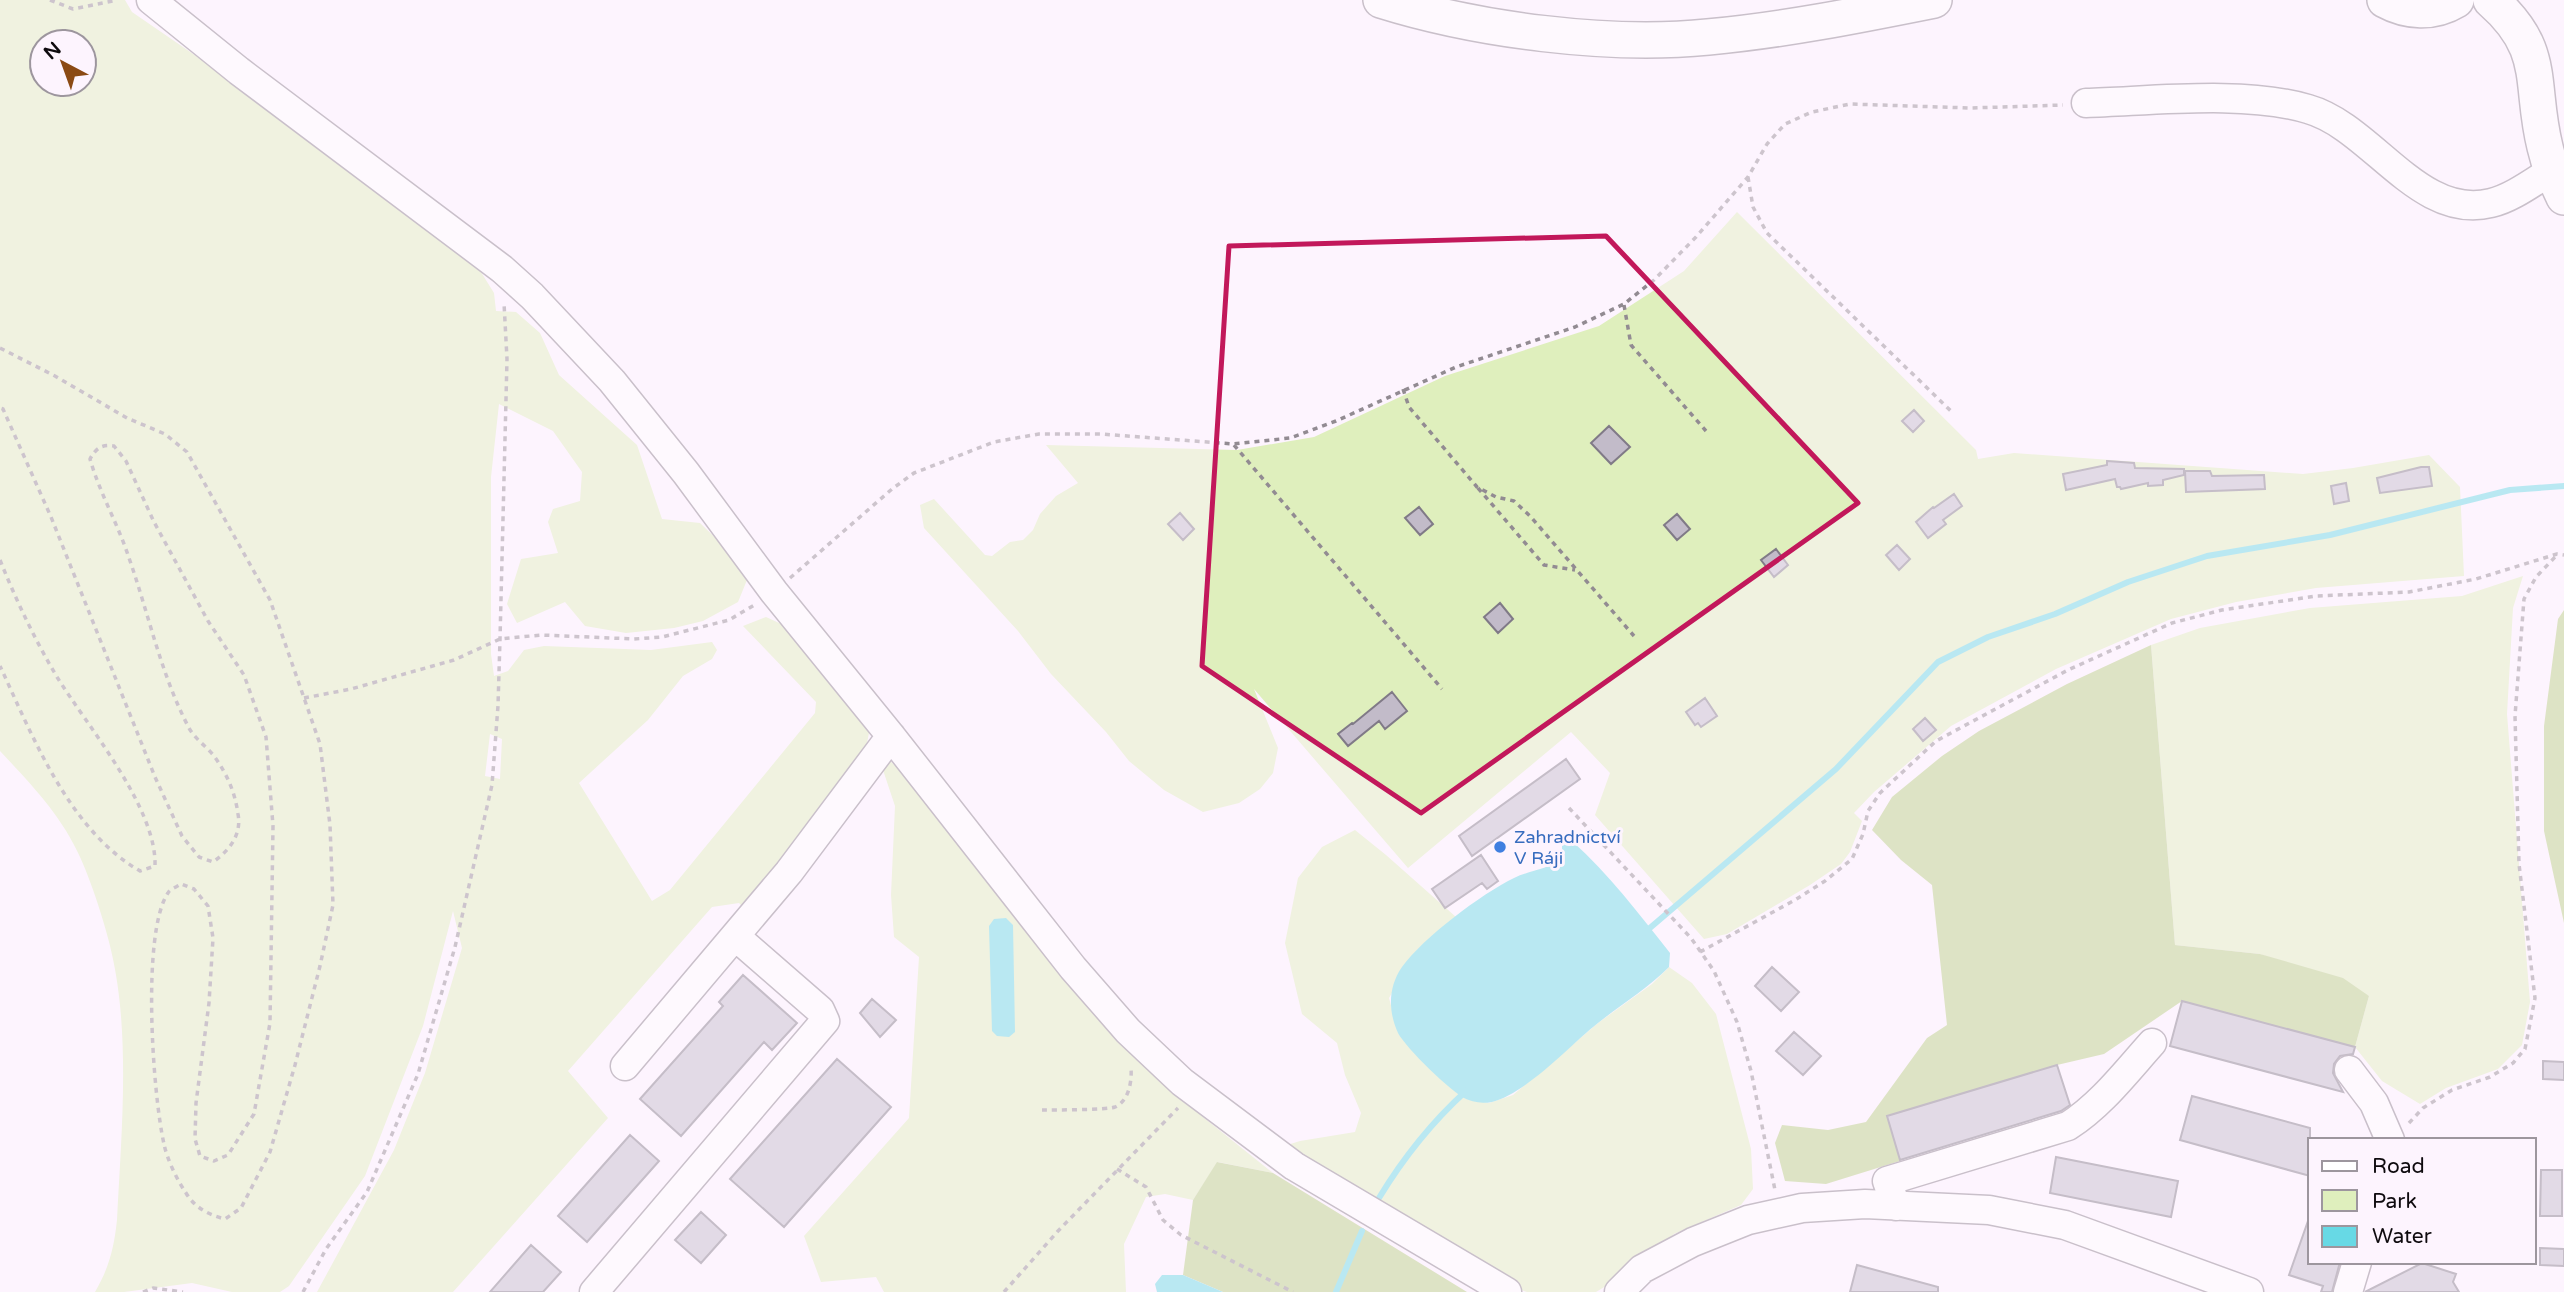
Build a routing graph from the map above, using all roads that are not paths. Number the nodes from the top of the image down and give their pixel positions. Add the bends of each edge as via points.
1 (151, 0) edge
2 (1381, 0) edge
3 (1934, 0) edge
4 (2385, 0) edge
5 (2456, 0) edge
6 (2491, 0) edge
7 (2086, 103) road end
8 (2558, 184) edge
9 (891, 736) junction
10 (735, 936) junction
11 (2152, 1043) dead end
12 (625, 1066) dead end
13 (2349, 1070) dead end
14 (2397, 1134) edge
15 (1896, 1206) junction
16 (2356, 1264) edge
17 (594, 1292) edge
18 (1507, 1292) edge
19 (1619, 1292) edge
20 (2249, 1292) edge
21 (2348, 1292) edge

1 - 9 street via 532,296 612,381
2 - 3 main road via 1502,28 1637,40 1755,32
4 - 5 main road via 2424,10
6 - 8 main road via 2518,27 2533,61 2544,144
7 - 8 street via 2238,99 2311,109 2341,124 2423,189 2458,204 2493,203
9 - 10 street
9 - 18 street via 1073,968 1128,1031 1182,1082 1294,1166
10 - 12 street
10 - 17 street via 820,1010 825,1021
11 - 15 street via 2106,1094 2068,1126 1887,1181
13 - 14 street
15 - 19 street via 1802,1208 1748,1220 1642,1269
15 - 20 street via 1989,1210 2065,1225
16 - 21 street

